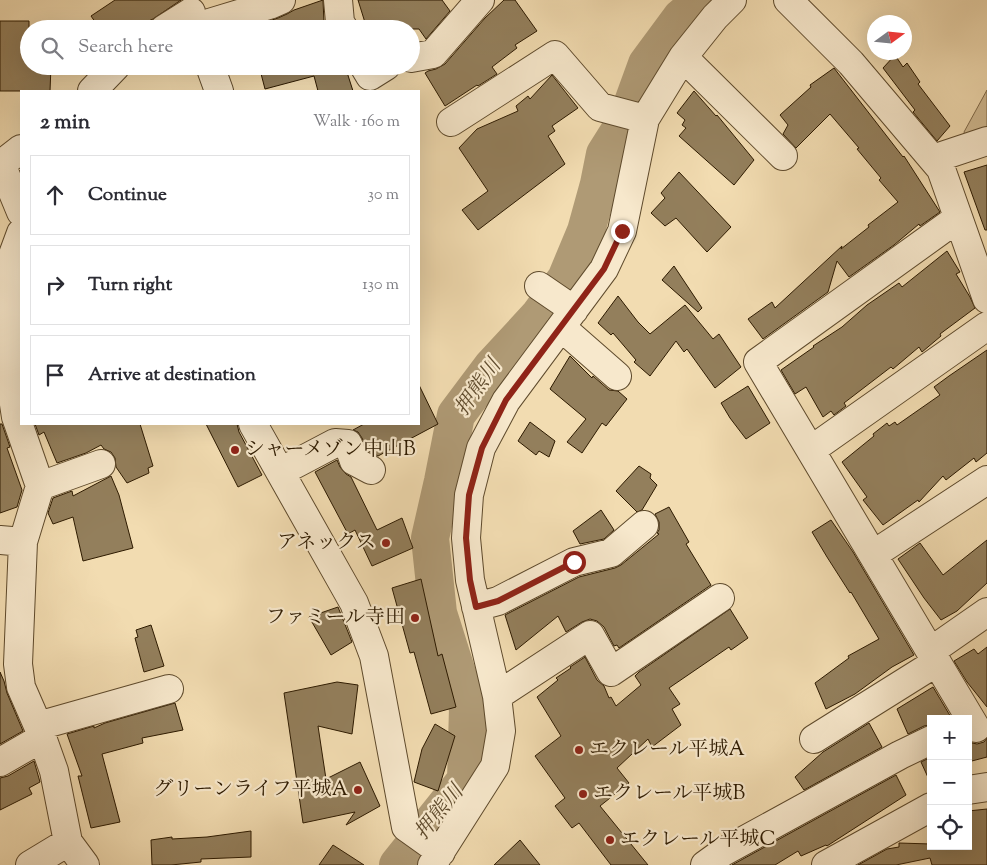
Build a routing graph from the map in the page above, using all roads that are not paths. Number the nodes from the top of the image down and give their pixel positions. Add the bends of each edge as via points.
1 (281, 0) edge
2 (338, 0) edge
3 (480, 0) edge
4 (732, 0) edge
5 (788, 0) edge
6 (192, 17) edge
7 (340, 20) edge
8 (420, 56) edge
9 (683, 57) junction
10 (107, 75) edge
11 (213, 75) edge
12 (93, 90) edge
13 (219, 90) edge
14 (645, 119) junction
15 (452, 122) dead end
16 (987, 141) edge
17 (783, 156) dead end
18 (8, 159) edge
19 (933, 159) junction
20 (20, 208) edge
21 (958, 218) junction
22 (20, 235) edge
23 (6, 267) edge
24 (539, 286) dead end
25 (987, 299) edge
26 (567, 318) junction
27 (16, 322) edge
28 (987, 326) edge
29 (617, 376) dead end
30 (254, 425) edge
31 (811, 450) junction
32 (101, 464) dead end
33 (371, 470) dead end
34 (280, 472) junction
35 (987, 480) edge
36 (40, 486) junction
37 (644, 525) dead end
38 (12, 541) edge
39 (874, 554) junction
40 (720, 598) dead end
41 (476, 607) junction
42 (987, 612) edge
43 (934, 656) junction
44 (169, 688) dead end
45 (497, 696) junction
46 (977, 727) edge
47 (40, 732) junction
48 (814, 739) dead end
49 (927, 742) edge
50 (0, 762) edge
51 (987, 787) edge
52 (972, 789) edge
53 (927, 808) edge
54 (68, 842) junction
55 (436, 855) edge
56 (30, 865) edge
57 (85, 865) edge
58 (706, 865) edge
59 (826, 865) edge

1 - 6 street
2 - 7 street
3 - 8 street via 434,54
4 - 9 street
5 - 19 street via 851,63
9 - 14 street
9 - 17 street
10 - 12 street
11 - 13 street
14 - 15 street via 600,107 554,55
14 - 26 street via 622,231 604,269
16 - 19 street
18 - 20 street
19 - 21 street via 941,169
21 - 25 street
21 - 31 street via 758,362
22 - 23 street
23 - 27 street
24 - 26 street
26 - 29 street
26 - 41 street via 506,400 482,448 469,495 466,538
27 - 36 street via 9,372 16,417
28 - 31 street
30 - 34 street
31 - 39 street
32 - 36 street
33 - 34 street via 354,461 348,444 335,443
34 - 55 street via 354,603 374,656 406,827
35 - 39 street
36 - 38 street
37 - 41 street via 611,553 574,562 498,601
38 - 47 street via 21,687
39 - 43 street
40 - 45 street via 611,672 590,635
41 - 45 street
42 - 43 street
43 - 46 street
43 - 48 street
44 - 47 street
45 - 55 street via 501,731 495,766
47 - 50 street
47 - 54 street via 54,771
49 - 58 street via 723,852
51 - 52 street
53 - 59 street
54 - 56 street
54 - 57 street

